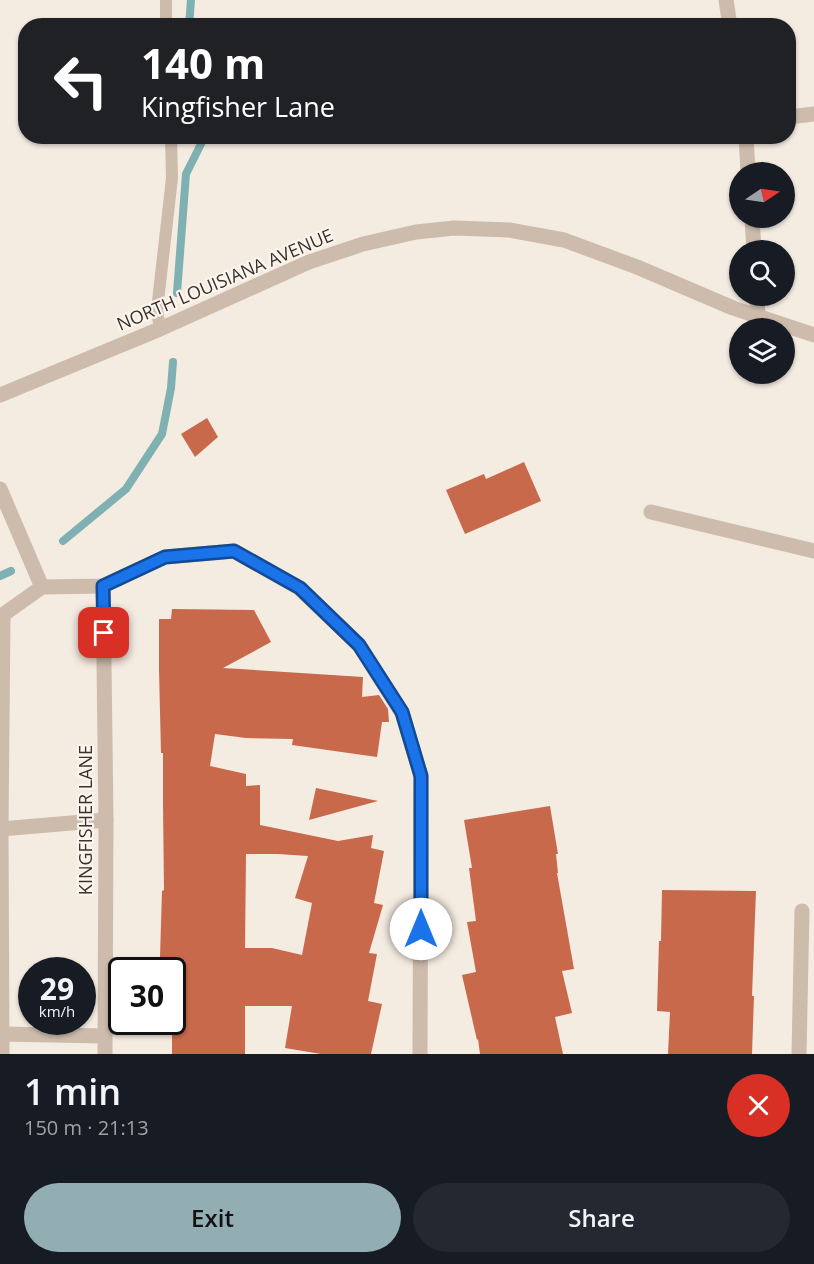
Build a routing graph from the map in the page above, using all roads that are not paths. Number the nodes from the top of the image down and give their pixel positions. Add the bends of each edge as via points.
1 (166, 0) edge
2 (726, 0) edge
3 (166, 18) edge
4 (729, 18) edge
5 (814, 114) edge
6 (796, 116) edge
7 (171, 144) edge
8 (746, 144) edge
9 (747, 162) edge
10 (758, 306) edge
11 (759, 317) junction
12 (160, 329) junction
13 (814, 335) edge
14 (0, 395) edge
15 (0, 489) edge
16 (651, 512) dead end
17 (814, 551) edge
18 (103, 586) junction
19 (42, 587) junction
20 (2, 616) edge
21 (106, 820) junction
22 (1, 829) edge
23 (802, 911) dead end
24 (2, 1034) junction
25 (104, 1036) junction
26 (2, 1054) edge
27 (105, 1054) edge
28 (420, 1054) edge
29 (799, 1054) edge

1 - 3 lane
2 - 4 street
5 - 6 street
7 - 12 lane via 172,178 157,310
8 - 9 street
10 - 11 street
11 - 12 street, NORTH LOUISIANA AVENUE via 564,240 508,230 454,228 363,244 309,262
11 - 13 street, NORTH LOUISIANA AVENUE
12 - 14 street, NORTH LOUISIANA AVENUE
15 - 19 street
16 - 17 street
18 - 19 street
18 - 21 street, KINGFISHER LANE
18 - 28 street via 165,557 234,551 300,588 359,645 402,712 421,776
19 - 20 street
20 - 22 street
21 - 22 street
21 - 25 street, KINGFISHER LANE
22 - 24 street
23 - 29 street
24 - 25 street
24 - 26 street
25 - 27 street, KINGFISHER LANE

